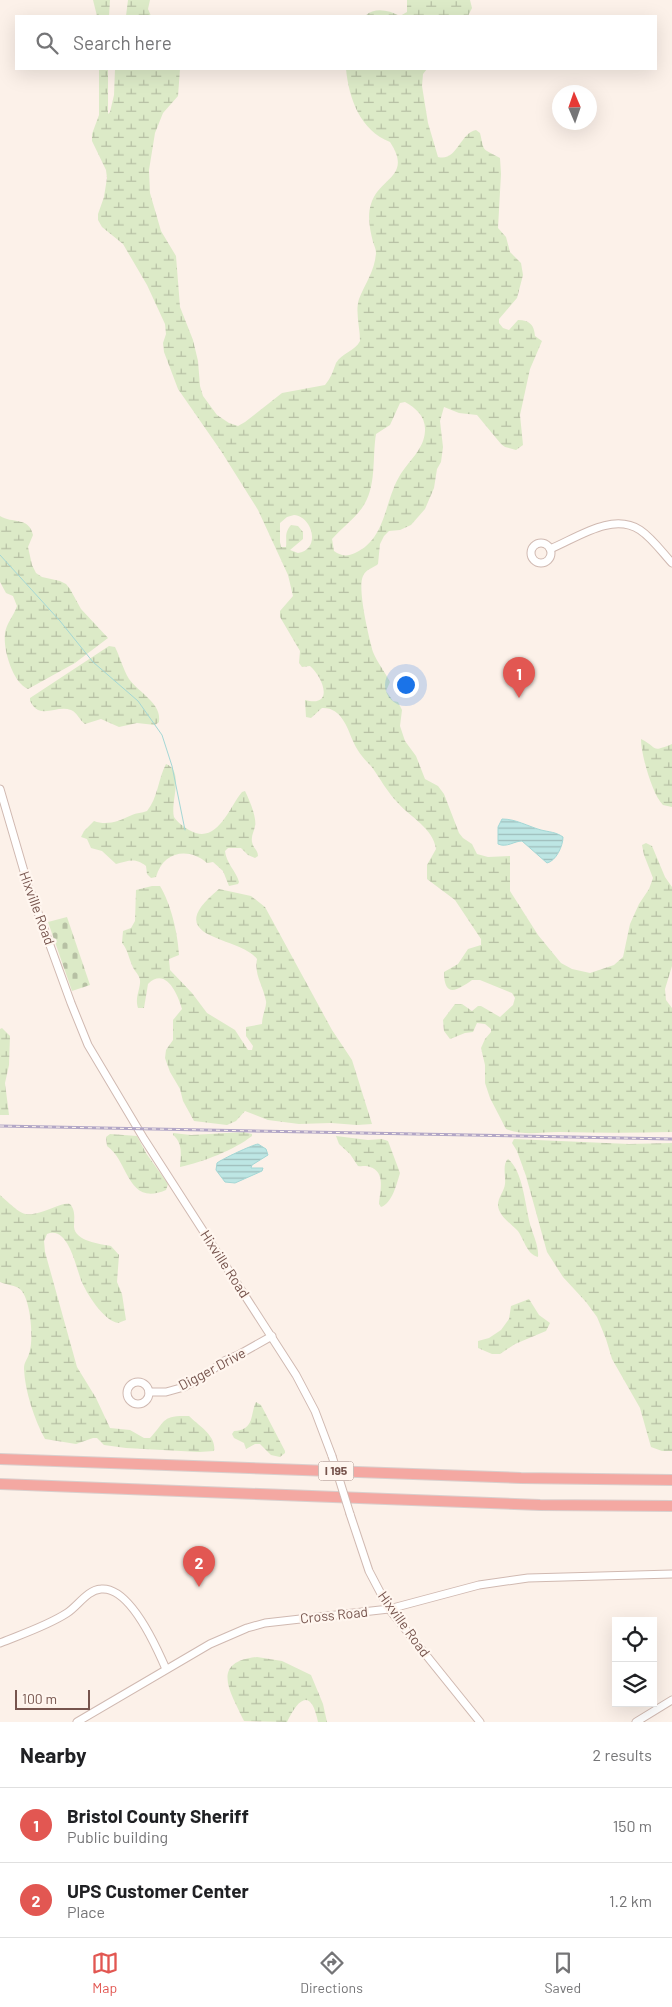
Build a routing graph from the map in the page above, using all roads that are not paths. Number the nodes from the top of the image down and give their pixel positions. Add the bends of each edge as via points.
1 (550, 549) dead end
2 (672, 563) edge
3 (0, 789) edge
4 (272, 1336) junction
5 (149, 1392) dead end
6 (0, 1458) edge
7 (670, 1480) edge
8 (0, 1484) edge
9 (672, 1506) edge
10 (672, 1574) edge
11 (389, 1609) junction
12 (0, 1643) edge
13 (166, 1669) junction
14 (672, 1700) edge
15 (77, 1722) edge
16 (480, 1722) edge
17 (636, 1722) edge

1 - 2 street via 601,526 622,523 641,531
3 - 4 street, Hixville Road via 28,885 88,1045 144,1139
4 - 5 street, Digger Drive via 184,1387
4 - 11 street, Hixville Road, bridge via 308,1396 332,1456 370,1572
6 - 7 highway, I 195 via 543,1479
8 - 9 highway, I 195 via 540,1505
10 - 11 street, Cross Road via 528,1578 479,1585
11 - 13 street, Cross Road via 265,1623 229,1635
11 - 16 street, Hixville Road
12 - 13 street via 63,1615 91,1592 106,1589 138,1615
13 - 15 street, Cross Road
14 - 17 street

